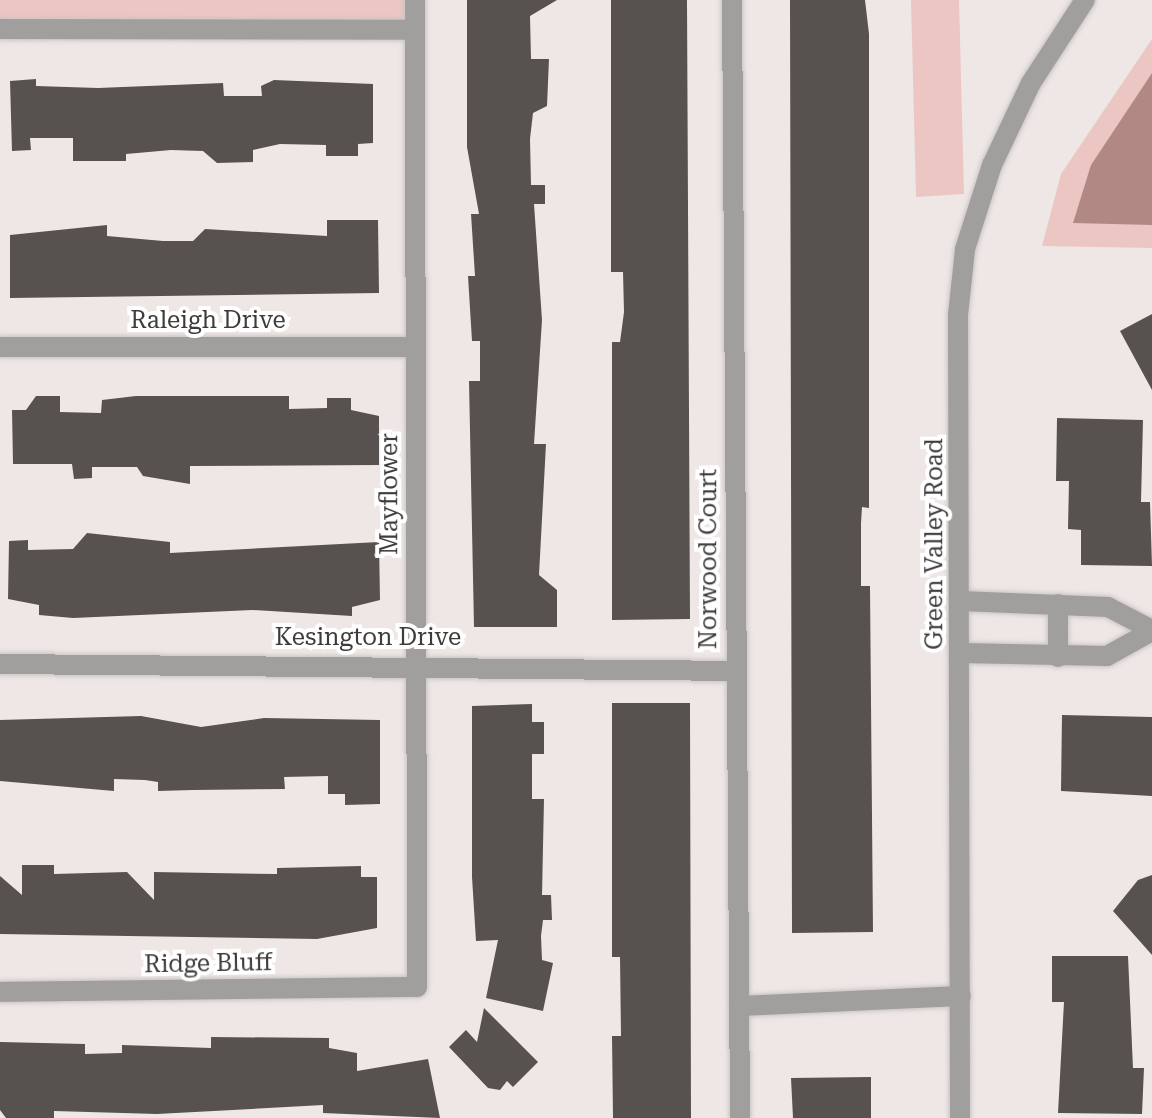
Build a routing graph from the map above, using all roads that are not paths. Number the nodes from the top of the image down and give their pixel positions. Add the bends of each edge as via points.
1 (415, 0) edge
2 (732, 0) edge
3 (1085, 0) edge
4 (0, 29) edge
5 (415, 30) junction
6 (0, 347) edge
7 (416, 347) junction
8 (961, 601) junction
9 (1058, 604) junction
10 (1152, 631) edge
11 (961, 653) junction
12 (1058, 657) junction
13 (0, 664) edge
14 (416, 664) junction
15 (736, 671) junction
16 (417, 987) joint
17 (0, 992) edge
18 (961, 996) junction
19 (739, 1006) junction
20 (740, 1118) edge
21 (960, 1118) edge

1 - 5 street, Mayflower
2 - 15 street, Norwood Court
3 - 8 street, Green Valley Road via 1031,83 992,165 965,249 958,315
4 - 5 street
5 - 7 street, Mayflower
6 - 7 street, Raleigh Drive
7 - 14 street, Mayflower
8 - 9 street
8 - 11 street, Green Valley Road
9 - 10 street via 1108,607
9 - 12 street
10 - 12 street via 1107,656
11 - 12 street
11 - 18 street, Green Valley Road
13 - 14 street, Kesington Drive
14 - 15 street, Kesington Drive
14 - 16 street, Mayflower
15 - 19 street, Norwood Court
16 - 17 street, Ridge Bluff
18 - 19 street
18 - 21 street, Green Valley Road
19 - 20 street, Norwood Court

